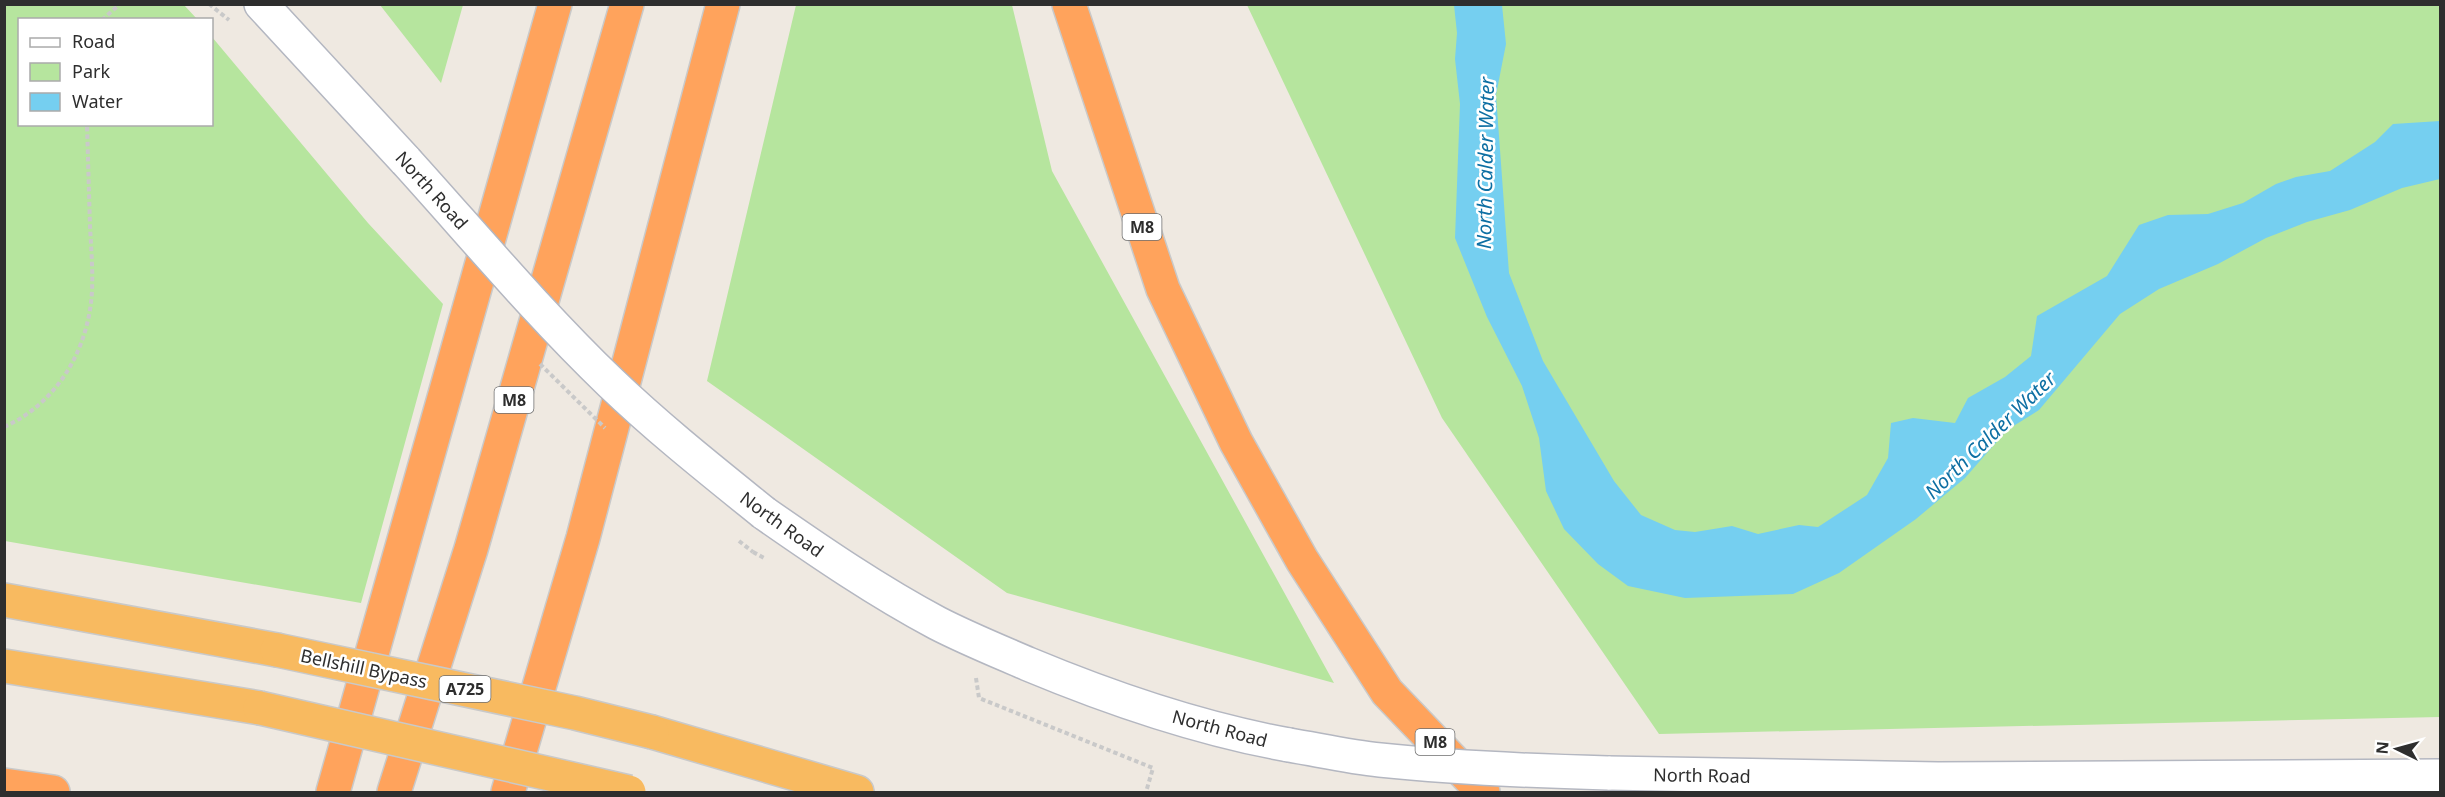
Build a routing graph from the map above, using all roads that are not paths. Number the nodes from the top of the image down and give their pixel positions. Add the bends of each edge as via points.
1 (261, 4) edge
2 (555, 4) edge
3 (627, 4) edge
4 (723, 4) edge
5 (1069, 4) edge
6 (4, 600) edge
7 (4, 666) edge
8 (2440, 776) edge
9 (4, 785) edge
10 (53, 792) edge
11 (333, 792) edge
12 (394, 792) edge
13 (508, 792) edge
14 (629, 792) edge
15 (857, 792) edge
16 (1484, 792) edge

1 - 8 main road, North Road, bridge via 611,383 764,513 821,554 938,623 994,650 1118,699 1289,745 1377,760 1501,770 1938,779
2 - 11 highway
3 - 12 highway, M8 via 471,549
4 - 13 highway via 583,538
5 - 16 highway, M8 via 1163,289 1236,442 1302,560 1387,693
6 - 15 highway, Bellshill Bypass / A725, bridge via 277,650 576,713
7 - 14 highway, bridge via 260,708
9 - 10 highway

